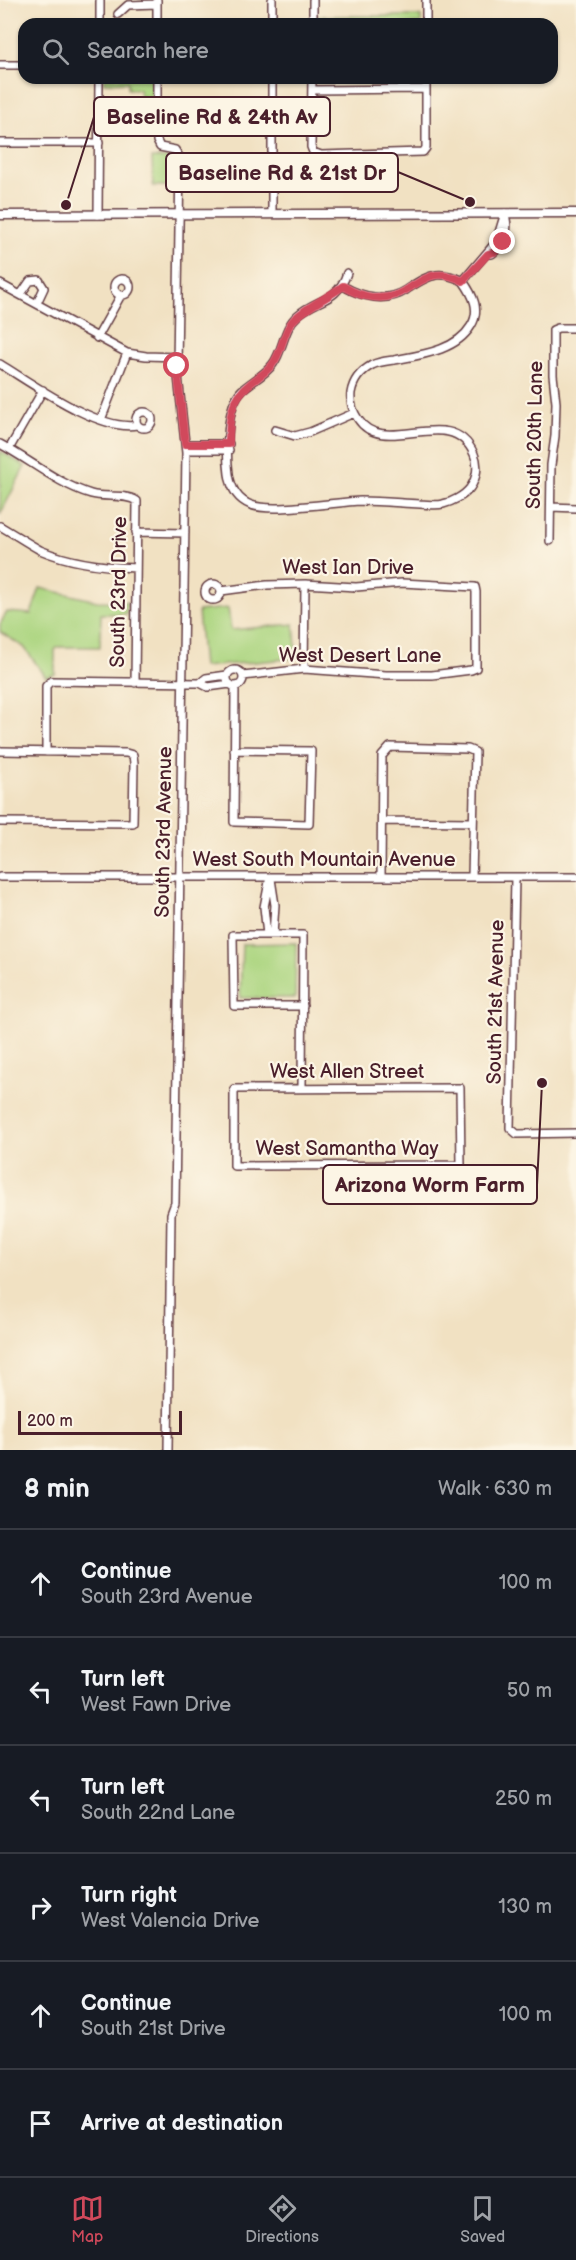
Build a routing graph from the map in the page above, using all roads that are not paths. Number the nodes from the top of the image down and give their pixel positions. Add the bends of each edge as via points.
1 (100, 0) edge
2 (272, 0) edge
3 (313, 0) edge
4 (426, 0) edge
5 (157, 2) edge
6 (118, 14) dead end
7 (100, 18) edge
8 (157, 18) edge
9 (272, 18) edge
10 (313, 18) edge
11 (426, 18) edge
12 (0, 65) edge
13 (18, 65) edge
14 (99, 84) edge
15 (157, 84) edge
16 (272, 84) edge
17 (312, 84) edge
18 (426, 84) edge
19 (426, 89) junction
20 (312, 90) junction
21 (118, 118) dead end
22 (272, 121) junction
23 (311, 121) junction
24 (157, 126) junction
25 (0, 142) edge
26 (99, 143) junction
27 (505, 213) junction
28 (576, 213) edge
29 (272, 214) junction
30 (0, 215) edge
31 (98, 215) junction
32 (179, 215) junction
33 (347, 273) dead end
34 (463, 281) junction
35 (0, 284) edge
36 (343, 286) junction
37 (21, 294) junction
38 (121, 296) dead end
39 (37, 303) junction
40 (576, 328) edge
41 (97, 338) junction
42 (127, 353) junction
43 (177, 357) junction
44 (0, 364) edge
45 (43, 390) junction
46 (354, 413) junction
47 (101, 420) junction
48 (137, 425) dead end
49 (275, 430) dead end
50 (0, 444) edge
51 (186, 447) junction
52 (229, 447) junction
53 (9, 449) junction
54 (550, 507) junction
55 (576, 508) edge
56 (0, 526) edge
57 (136, 532) junction
58 (185, 533) junction
59 (550, 540) dead end
60 (136, 568) junction
61 (304, 584) junction
62 (221, 591) dead end
63 (476, 668) joint
64 (304, 669) junction
65 (227, 675) junction
66 (215, 676) junction
67 (243, 676) junction
68 (135, 683) junction
69 (183, 683) junction
70 (200, 683) junction
71 (232, 685) junction
72 (215, 686) junction
73 (234, 750) junction
74 (0, 751) edge
75 (46, 752) junction
76 (0, 822) edge
77 (382, 822) junction
78 (473, 822) junction
79 (180, 876) junction
80 (270, 876) junction
81 (0, 877) edge
82 (381, 877) junction
83 (472, 877) junction
84 (515, 877) junction
85 (576, 877) edge
86 (270, 935) junction
87 (303, 1006) junction
88 (302, 1088) junction
89 (576, 1133) edge
90 (460, 1165) joint
91 (234, 1166) joint
92 (168, 1450) edge

1 - 7 street
2 - 9 street
3 - 10 street
4 - 11 street
5 - 6 street via 128,4
5 - 8 street
12 - 13 street
14 - 26 street
15 - 24 street
16 - 22 street
17 - 20 street
18 - 19 street
19 - 20 street
19 - 23 street via 421,153 316,154 311,147
20 - 23 street
21 - 24 street via 128,126
22 - 23 street
22 - 29 street
24 - 32 street via 159,147 173,149 179,156
25 - 26 street
26 - 31 street
27 - 28 main road
27 - 29 main road
27 - 34 street via 499,244
29 - 32 main road
30 - 31 main road
31 - 32 main road
32 - 43 street, South 23rd Avenue
33 - 36 street
34 - 36 street via 438,275 388,297 356,294
34 - 46 street via 475,300 476,310 467,334 449,346 374,364 361,372 352,386 350,401
35 - 37 street
36 - 52 street via 299,314 272,365 240,392 229,422
37 - 39 street
37 - 39 street via 30,281 39,280 44,288
38 - 41 street
39 - 41 street
40 - 54 street, South 20th Lane via 554,330 556,403
41 - 42 street
42 - 43 street
42 - 47 street
43 - 51 street, South 23rd Avenue
44 - 45 street
45 - 47 street
45 - 53 street
46 - 49 street via 295,436
46 - 52 street via 372,432 441,430 456,434 469,444 476,457 477,472 469,489 441,505 362,501 253,506 241,500 232,488
47 - 48 street
50 - 53 street
51 - 52 street
51 - 58 street, South 23rd Avenue
53 - 57 street, South 23rd Drive via 72,487 93,495 130,497 136,501
54 - 55 street
54 - 59 street, South 20th Lane
56 - 60 street via 40,549 75,562
57 - 58 street
57 - 60 street, South 23rd Drive
58 - 69 street, South 23rd Avenue
60 - 68 street, South 23rd Drive
61 - 62 street, West Ian Drive
61 - 63 street, West Ian Drive via 475,587
61 - 64 street
63 - 64 street, West Desert Lane via 432,675
64 - 67 street, West Desert Lane
65 - 66 street
65 - 67 street via 236,669
65 - 71 street
66 - 70 street
66 - 72 street
67 - 71 street via 242,683
68 - 69 street
68 - 75 street via 51,681 46,686
69 - 70 street
69 - 79 street, South 23rd Avenue
70 - 72 street
71 - 72 street
71 - 73 street
73 - 73 street via 311,751 309,824 234,822
74 - 75 street
75 - 76 street via 133,755 133,823
77 - 78 street
77 - 78 street via 382,756 390,747 475,752
77 - 82 street
78 - 83 street
79 - 80 street, West South Mountain Avenue
79 - 81 street, West South Mountain Avenue
79 - 92 street, South 23rd Avenue
80 - 82 street, West South Mountain Avenue
80 - 86 street via 275,906
80 - 86 street via 264,907
82 - 83 street, West South Mountain Avenue
83 - 84 street, West South Mountain Avenue
84 - 85 street, West South Mountain Avenue
84 - 89 street, South 21st Avenue via 510,1128 517,1134
86 - 87 street via 303,935
86 - 87 street via 233,935 234,1006
87 - 88 street
88 - 90 street, West Allen Street via 460,1088
88 - 91 street, West Allen Street via 234,1089
90 - 91 street, West Samantha Way

